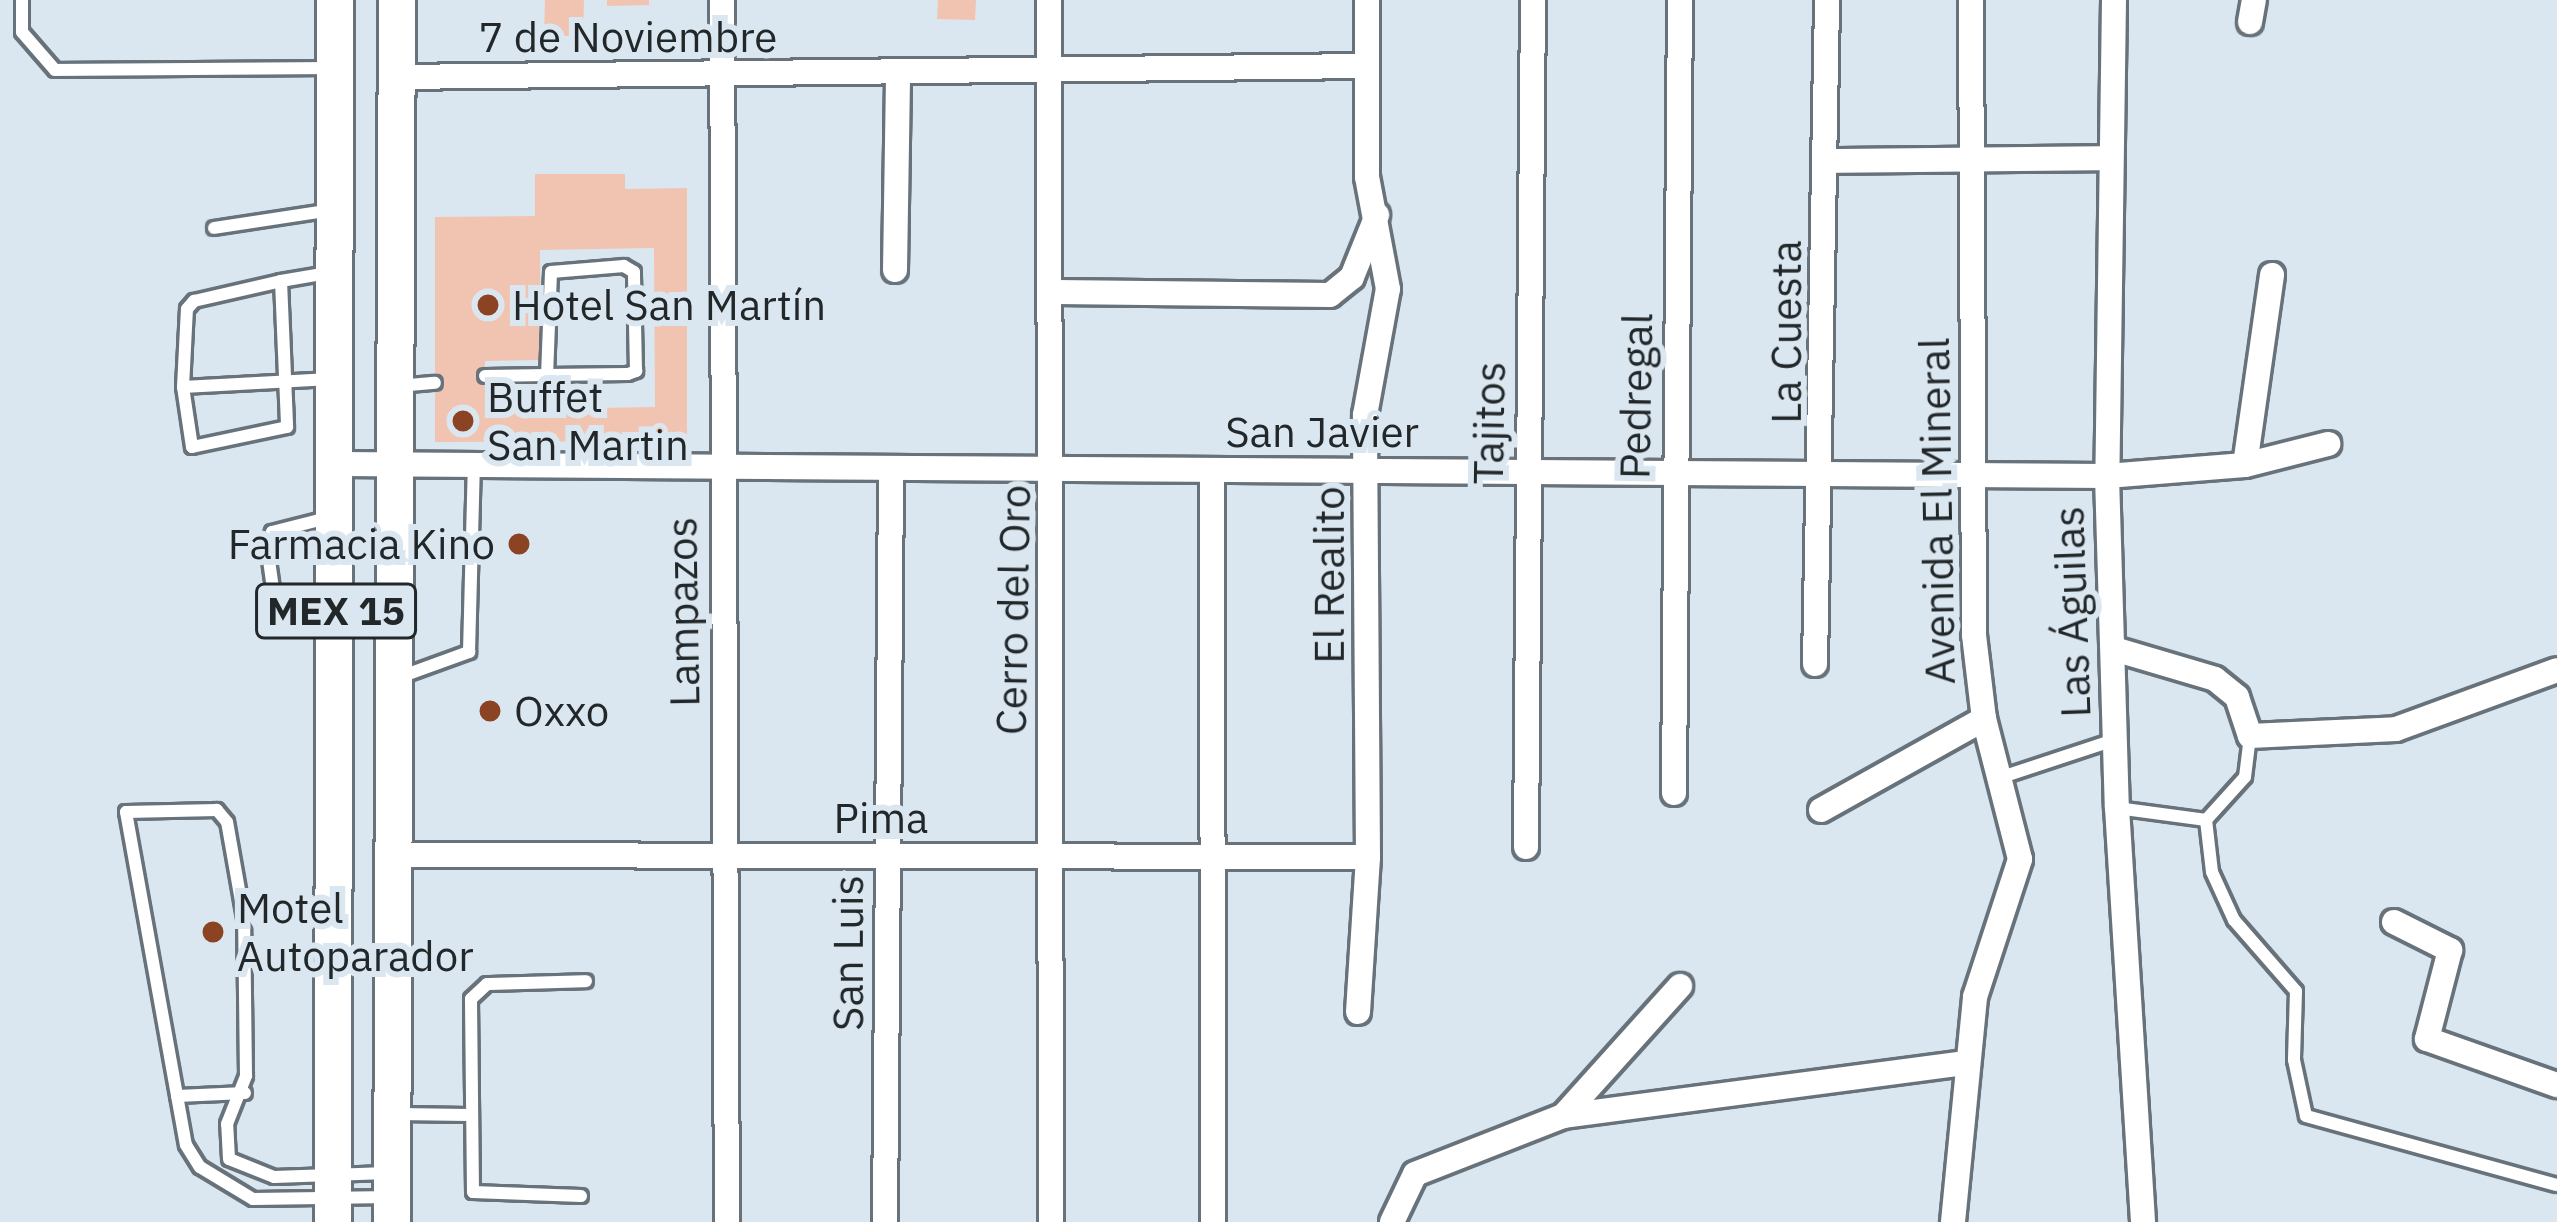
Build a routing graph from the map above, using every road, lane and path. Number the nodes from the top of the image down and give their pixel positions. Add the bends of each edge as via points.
1 (22, 0) edge
2 (335, 0) edge
3 (397, 0) edge
4 (722, 0) edge
5 (1049, 0) edge
6 (1366, 0) edge
7 (1533, 0) edge
8 (1680, 0) edge
9 (1826, 0) edge
10 (1971, 0) edge
11 (2114, 0) edge
12 (1364, 66) junction
13 (335, 68) junction
14 (1053, 68) junction
15 (898, 73) junction
16 (722, 76) junction
17 (397, 77) junction
18 (2111, 158) junction
19 (1826, 161) junction
20 (1970, 161) junction
21 (339, 208) junction
22 (1377, 215) junction
23 (214, 228) dead end
24 (895, 270) dead end
25 (340, 271) junction
26 (2272, 275) dead end
27 (281, 281) junction
28 (1055, 292) junction
29 (547, 375) junction
30 (485, 376) dead end
31 (340, 379) junction
32 (288, 380) junction
33 (435, 383) dead end
34 (397, 386) junction
35 (183, 387) junction
36 (2328, 444) dead end
37 (339, 464) junction
38 (397, 465) junction
39 (2245, 465) junction
40 (474, 466) junction
41 (720, 468) junction
42 (891, 469) junction
43 (1054, 470) junction
44 (1212, 470) junction
45 (1368, 472) junction
46 (1527, 472) junction
47 (1673, 473) junction
48 (1824, 474) junction
49 (1971, 475) junction
50 (2107, 476) junction
51 (338, 515) junction
52 (336, 602) junction
53 (2114, 650) junction
54 (1815, 664) dead end
55 (2557, 670) edge
56 (396, 678) junction
57 (1984, 719) junction
58 (2251, 736) junction
59 (2114, 740) junction
60 (2002, 777) junction
61 (1674, 794) dead end
62 (2117, 808) junction
63 (1822, 810) dead end
64 (2206, 820) junction
65 (1526, 848) dead end
66 (394, 855) junction
67 (725, 856) junction
68 (1048, 856) junction
69 (1369, 857) junction
70 (888, 858) junction
71 (1211, 858) junction
72 (2394, 922) dead end
73 (586, 981) dead end
74 (1680, 986) dead end
75 (1358, 1012) dead end
76 (1964, 1063) junction
77 (2557, 1085) edge
78 (245, 1094) junction
79 (177, 1096) junction
80 (392, 1114) junction
81 (469, 1115) junction
82 (1563, 1116) junction
83 (2557, 1185) edge
84 (581, 1196) dead end
85 (392, 1197) edge
86 (332, 1198) edge
87 (727, 1222) edge
88 (884, 1222) edge
89 (1051, 1222) edge
90 (1213, 1222) edge
91 (1392, 1222) edge
92 (1953, 1222) edge
93 (2143, 1222) edge

1 - 13 lane via 22,32 55,70
2 - 13 main road, MEX 15
3 - 17 main road, MEX 15
4 - 16 street, Lampazos
5 - 14 street, Cerro del Oro
6 - 12 street, El Realito
7 - 46 street, Tajitos
8 - 47 street, Pedregal
9 - 19 street, La Cuesta
10 - 20 street, Avenida El Mineral
11 - 18 street, Las Águilas
12 - 14 street, 7 de Noviembre
12 - 22 street, El Realito via 1367,177
13 - 21 main road, MEX 15
14 - 15 street, 7 de Noviembre
14 - 28 street, Cerro del Oro
15 - 16 street, 7 de Noviembre
15 - 24 street
16 - 17 street, 7 de Noviembre
16 - 41 street, Lampazos
17 - 34 main road, MEX 15
18 - 20 street
18 - 50 street, Las Águilas
19 - 20 street
19 - 48 street, La Cuesta
20 - 49 street, Avenida El Mineral
21 - 23 lane
21 - 25 main road, MEX 15
22 - 28 street via 1352,278 1330,295
22 - 45 street, El Realito via 1388,289 1368,379
25 - 27 lane
25 - 31 main road, MEX 15
26 - 39 street
27 - 32 lane
27 - 35 lane via 194,301 185,321
28 - 43 street, Cerro del Oro
29 - 29 lane via 550,272 634,272 636,370
29 - 30 lane
31 - 32 lane
31 - 37 main road, MEX 15
32 - 35 lane
32 - 35 lane via 282,431 200,450 187,438
33 - 34 lane
34 - 38 main road, MEX 15
36 - 39 street, San Javier
37 - 38 street, San Javier
37 - 51 main road, MEX 15
38 - 40 street, San Javier
38 - 56 main road, MEX 15
39 - 50 street, San Javier
40 - 41 street, San Javier
40 - 56 lane via 469,652
41 - 42 street, San Javier
41 - 67 street, Lampazos
42 - 43 street, San Javier
42 - 70 street, San Luis
43 - 44 street, San Javier
43 - 68 street, Cerro del Oro
44 - 45 street, San Javier
44 - 71 street
45 - 46 street, San Javier
45 - 69 street, El Realito
46 - 47 street, San Javier
46 - 65 street, Tajitos
47 - 48 street, San Javier
47 - 61 street, Pedregal
48 - 49 street, San Javier
48 - 54 street, La Cuesta
49 - 50 street, San Javier
49 - 57 street, Avenida El Mineral
50 - 53 street, Las Águilas
51 - 52 main road, MEX 15
51 - 52 lane via 272,532 267,546 275,603
52 - 86 main road, MEX 15
53 - 58 street via 2215,679 2237,697
53 - 59 street, Las Águilas
55 - 58 street via 2384,732
56 - 66 main road, MEX 15
57 - 60 street, Avenida El Mineral
57 - 63 street
58 - 64 lane via 2245,777
59 - 60 lane
59 - 62 street, Las Águilas
60 - 76 street, Avenida El Mineral via 2020,859 1981,977
62 - 64 lane
62 - 93 street, Las Águilas
64 - 83 lane via 2212,872 2234,920 2296,991 2294,1060 2306,1116
66 - 67 street, Pima
66 - 80 main road, MEX 15
67 - 70 street, Pima
67 - 87 street, Lampazos
68 - 70 street, Pima
68 - 71 street, Pima
68 - 89 street, Cerro del Oro
69 - 71 street, Pima
69 - 75 street, El Realito
70 - 88 street, San Luis
71 - 90 street
72 - 77 street via 2450,950 2429,1026 2437,1048
73 - 81 lane via 477,989
74 - 82 street
76 - 82 street
76 - 92 street, Avenida El Mineral
78 - 79 lane
78 - 79 lane via 244,918 227,822 217,810 134,808 126,812 128,853
78 - 86 lane via 226,1124 229,1159
79 - 86 lane via 186,1145 226,1187 253,1199
80 - 81 lane
80 - 85 main road, MEX 15
81 - 84 lane via 473,1192
82 - 91 street via 1414,1174
85 - 86 lane
85 - 86 lane

